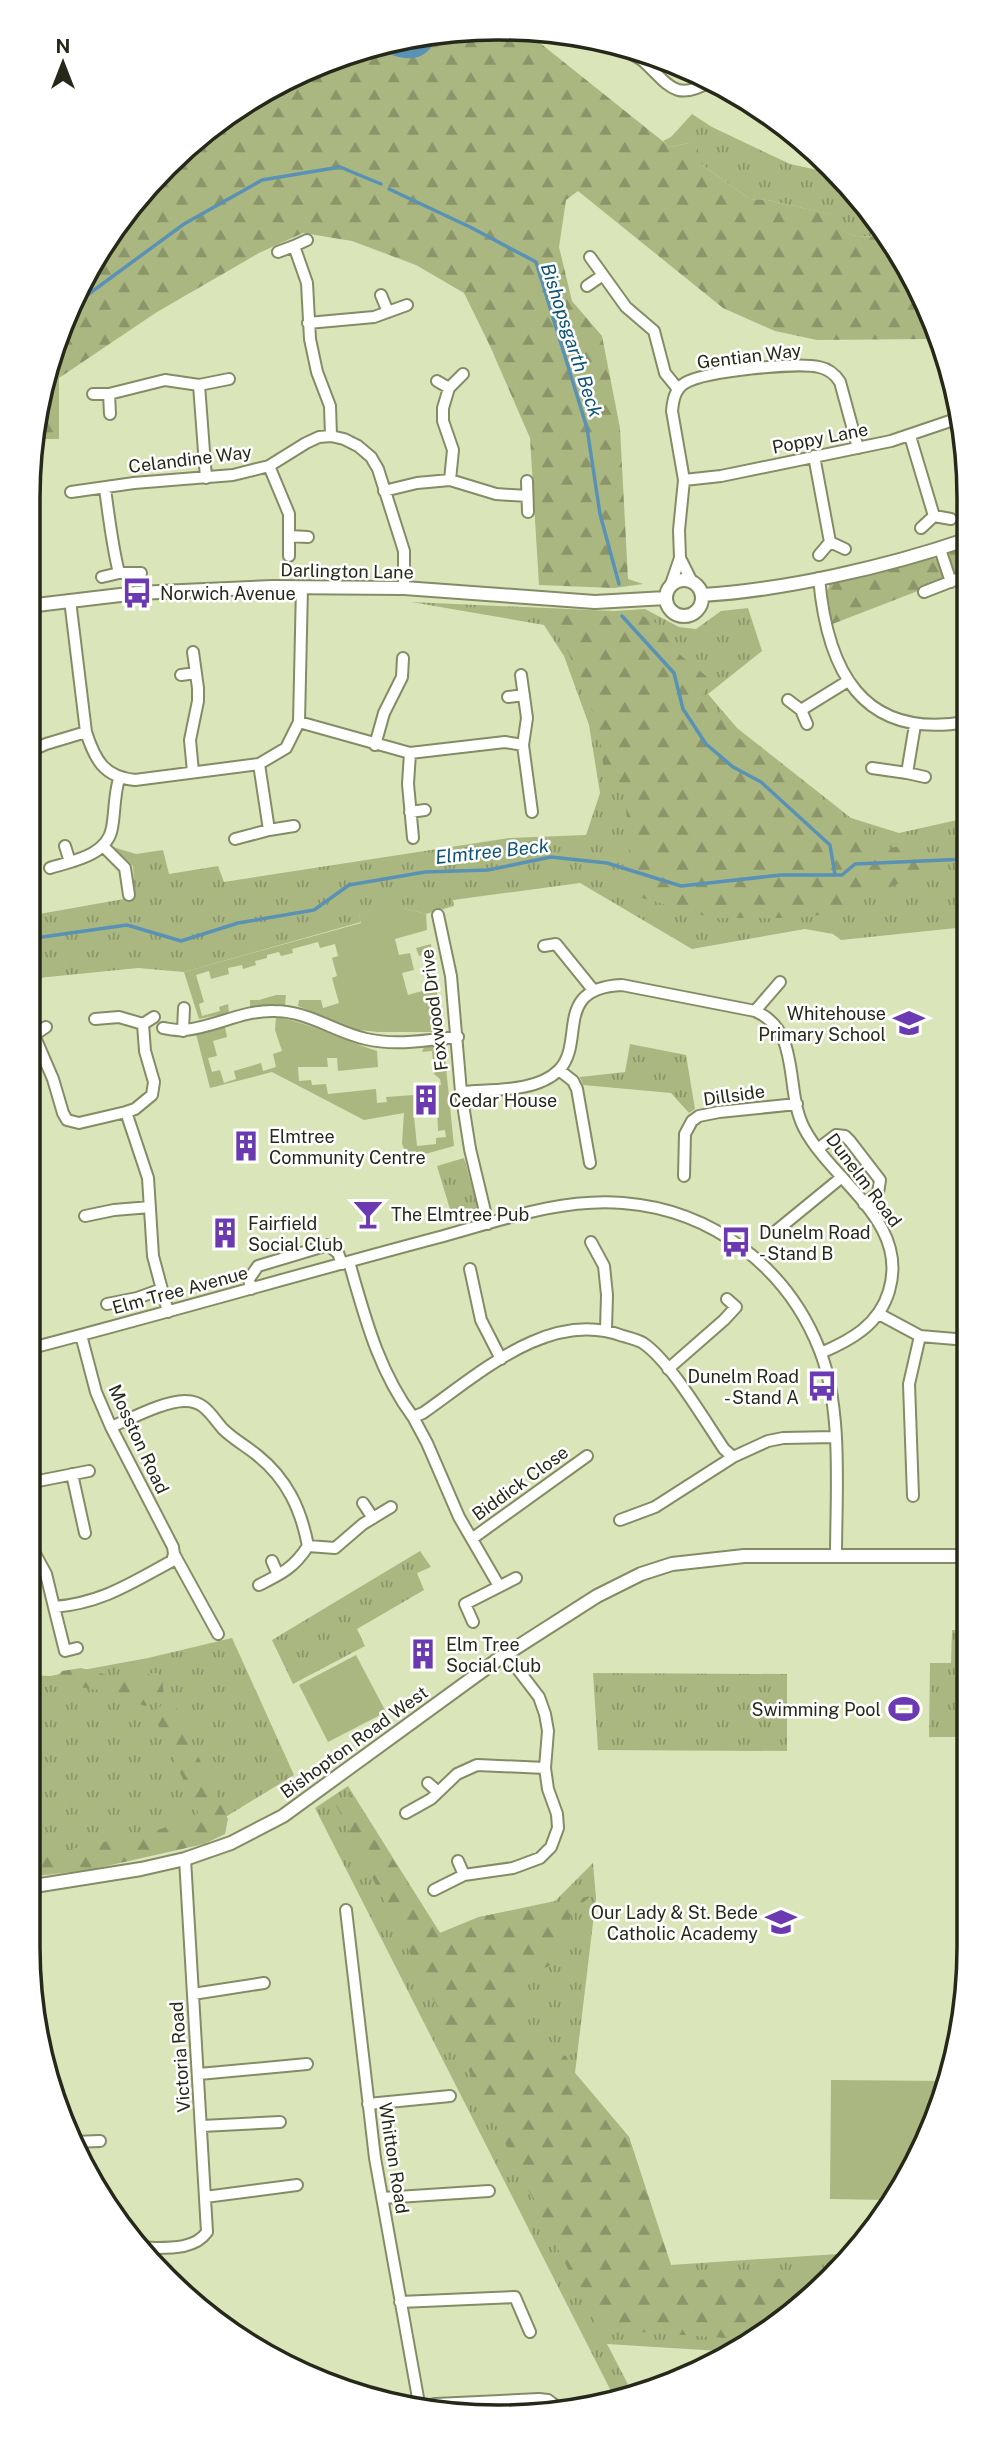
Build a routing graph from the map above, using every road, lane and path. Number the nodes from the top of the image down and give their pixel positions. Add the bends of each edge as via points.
1 (647, 65) edge
2 (700, 88) edge
3 (307, 240) dead end
4 (294, 246) junction
5 (278, 252) dead end
6 (590, 257) dead end
7 (603, 275) junction
8 (587, 286) dead end
9 (381, 295) dead end
10 (407, 305) dead end
11 (388, 312) junction
12 (308, 323) junction
13 (463, 374) dead end
14 (229, 379) dead end
15 (437, 381) dead end
16 (200, 385) junction
17 (449, 388) junction
18 (678, 389) junction
19 (93, 394) dead end
20 (109, 394) junction
21 (110, 414) dead end
22 (950, 421) edge
23 (331, 436) junction
24 (910, 436) junction
25 (858, 448) junction
26 (814, 456) junction
27 (270, 466) junction
28 (206, 478) junction
29 (450, 480) junction
30 (684, 480) junction
31 (527, 481) dead end
32 (105, 489) junction
33 (384, 491) junction
34 (71, 492) dead end
35 (527, 496) junction
36 (528, 512) dead end
37 (934, 516) junction
38 (951, 519) dead end
39 (921, 528) dead end
40 (289, 536) junction
41 (308, 537) dead end
42 (830, 542) junction
43 (957, 544) edge
44 (845, 549) dead end
45 (940, 549) junction
46 (820, 555) dead end
47 (289, 556) dead end
48 (680, 558) junction
49 (119, 573) junction
50 (141, 573) dead end
51 (102, 577) dead end
52 (819, 578) junction
53 (957, 579) edge
54 (692, 582) junction
55 (951, 582) junction
56 (302, 587) junction
57 (404, 589) junction
58 (668, 592) junction
59 (924, 592) dead end
60 (702, 595) junction
61 (70, 600) junction
62 (40, 604) edge
63 (193, 652) dead end
64 (403, 658) dead end
65 (197, 673) junction
66 (181, 675) dead end
67 (521, 675) dead end
68 (402, 677) junction
69 (414, 680) dead end
70 (849, 681) junction
71 (524, 695) junction
72 (508, 697) dead end
73 (788, 700) dead end
74 (801, 710) junction
75 (299, 722) junction
76 (807, 724) dead end
77 (957, 724) edge
78 (915, 725) junction
79 (86, 732) junction
80 (375, 745) junction
81 (523, 745) junction
82 (40, 747) edge
83 (410, 753) junction
84 (259, 764) junction
85 (872, 768) dead end
86 (193, 772) junction
87 (907, 773) junction
88 (925, 777) dead end
89 (119, 779) junction
90 (530, 794) junction
91 (517, 796) dead end
92 (425, 810) dead end
93 (410, 812) junction
94 (532, 812) dead end
95 (294, 826) dead end
96 (269, 830) junction
97 (414, 838) dead end
98 (235, 839) dead end
99 (65, 846) dead end
100 (103, 846) junction
101 (70, 862) junction
102 (50, 868) dead end
103 (129, 895) dead end
104 (439, 915) dead end
105 (565, 935) dead end
106 (780, 982) dead end
107 (594, 991) junction
108 (184, 1008) dead end
109 (755, 1011) junction
110 (95, 1019) dead end
111 (46, 1027) dead end
112 (163, 1028) dead end
113 (40, 1030) edge
114 (183, 1031) junction
115 (458, 1037) junction
116 (40, 1052) edge
117 (559, 1070) junction
118 (461, 1092) junction
119 (797, 1104) junction
120 (126, 1112) junction
121 (818, 1148) junction
122 (684, 1162) junction
123 (698, 1162) dead end
124 (590, 1163) dead end
125 (684, 1176) dead end
126 (842, 1177) junction
127 (864, 1204) junction
128 (150, 1207) junction
129 (103, 1212) junction
130 (85, 1216) dead end
131 (787, 1222) junction
132 (488, 1224) junction
133 (106, 1225) dead end
134 (776, 1231) dead end
135 (796, 1232) dead end
136 (591, 1242) dead end
137 (345, 1263) junction
138 (470, 1269) dead end
139 (162, 1289) junction
140 (251, 1289) junction
141 (727, 1299) dead end
142 (107, 1304) dead end
143 (168, 1312) junction
144 (879, 1314) junction
145 (606, 1329) junction
146 (81, 1335) junction
147 (920, 1336) junction
148 (957, 1339) edge
149 (40, 1346) edge
150 (821, 1353) junction
151 (501, 1359) junction
152 (668, 1369) junction
153 (412, 1417) junction
154 (111, 1427) junction
155 (835, 1437) junction
156 (587, 1456) dead end
157 (733, 1457) junction
158 (89, 1471) dead end
159 (72, 1474) junction
160 (40, 1481) edge
161 (913, 1496) dead end
162 (363, 1503) dead end
163 (391, 1507) dead end
164 (373, 1518) junction
165 (620, 1520) dead end
166 (85, 1533) dead end
167 (473, 1538) junction
168 (308, 1546) junction
169 (836, 1556) junction
170 (957, 1556) edge
171 (173, 1558) junction
172 (272, 1561) dead end
173 (40, 1564) edge
174 (278, 1575) junction
175 (516, 1578) dead end
176 (259, 1585) dead end
177 (499, 1586) junction
178 (54, 1607) junction
179 (473, 1622) dead end
180 (218, 1634) dead end
181 (77, 1648) dead end
182 (506, 1654) junction
183 (545, 1768) junction
184 (428, 1783) dead end
185 (438, 1793) junction
186 (406, 1814) dead end
187 (185, 1859) junction
188 (458, 1861) dead end
189 (464, 1875) junction
190 (40, 1885) edge
191 (434, 1890) dead end
192 (346, 1910) dead end
193 (264, 1983) dead end
194 (193, 1994) junction
195 (307, 2064) dead end
196 (199, 2074) junction
197 (450, 2096) dead end
198 (368, 2104) junction
199 (280, 2122) dead end
200 (202, 2126) junction
201 (100, 2141) dead end
202 (84, 2142) edge
203 (297, 2185) dead end
204 (489, 2191) dead end
205 (205, 2197) junction
206 (382, 2198) junction
207 (153, 2247) edge
208 (400, 2302) junction
209 (530, 2332) dead end
210 (418, 2398) edge
211 (550, 2402) edge
212 (472, 2404) edge

1 - 2 street via 670,87 683,92
3 - 4 street
4 - 5 street
4 - 12 street via 307,283
6 - 7 street
7 - 8 street
7 - 18 street via 626,307 654,331 663,366
9 - 11 street
10 - 11 street
11 - 12 street
12 - 23 street via 330,406
13 - 17 street
14 - 16 street
15 - 17 street
16 - 20 street via 165,380
16 - 28 street
17 - 29 street via 443,421 453,450
18 - 25 street, Gentian Way via 722,373 808,365 822,368 840,382
18 - 30 street, Gentian Way via 672,411
19 - 20 street
20 - 21 street
22 - 24 street, Poppy Lane
23 - 27 street, Celandine Way via 306,443
23 - 33 street via 358,446 371,457
24 - 25 street, Poppy Lane
24 - 37 street
25 - 26 street, Poppy Lane
26 - 30 street, Poppy Lane
26 - 42 street
27 - 28 street, Celandine Way
27 - 40 street via 289,514
28 - 32 street, Celandine Way
29 - 33 street
29 - 35 street via 496,494
30 - 48 street, Gentian Way
31 - 35 street
32 - 34 street, Celandine Way
32 - 49 street
33 - 57 street via 404,551
35 - 36 street
37 - 38 street
37 - 39 street
40 - 41 street
40 - 47 street
42 - 44 street
42 - 46 street
43 - 45 street
45 - 52 street
45 - 55 street
48 - 54 street
48 - 58 street
49 - 50 street
49 - 51 street
52 - 60 street
52 - 70 street via 831,649
53 - 55 street
54 - 58 street via 678,581
54 - 60 street
55 - 59 street
56 - 57 street, Darlington Lane
56 - 61 street, Darlington Lane
56 - 75 street
57 - 58 street, Darlington Lane via 596,602
58 - 60 street via 671,611 681,616 699,608
61 - 62 street, Darlington Lane
61 - 79 street
63 - 65 street
64 - 68 street
65 - 66 street
65 - 86 street via 198,701 190,740
67 - 71 street
68 - 69 street
68 - 80 street
70 - 74 street
70 - 78 street via 870,705
71 - 72 street
71 - 81 street
73 - 74 street
74 - 76 street
75 - 80 street
75 - 84 street via 286,748
77 - 78 street
78 - 87 street
79 - 82 street
79 - 89 street via 92,752
80 - 83 street
81 - 83 street via 505,742
81 - 90 street
83 - 93 street
84 - 86 street
84 - 96 street
85 - 87 street
86 - 89 street
87 - 88 street
89 - 100 street via 111,832
90 - 91 street
90 - 94 street
92 - 93 street
93 - 97 street
95 - 96 street
96 - 98 street
99 - 101 street
100 - 101 street
100 - 103 street via 125,868
101 - 102 street
104 - 115 street, Foxwood Drive
105 - 107 street via 550,945
106 - 109 street
107 - 109 street, Dunelm Road via 622,985
107 - 117 street via 575,1013
108 - 114 street
109 - 119 street, Dunelm Road via 771,1020 782,1034
110 - 120 street via 148,1021 145,1051 152,1095
111 - 113 street
112 - 114 street
114 - 115 street via 239,1016 289,1011 370,1040
115 - 118 street, Foxwood Drive
116 - 120 street via 67,1120 79,1123
117 - 118 street via 536,1083
117 - 124 street via 577,1089
118 - 132 street, Foxwood Drive
119 - 121 street, Dunelm Road via 803,1126
119 - 122 street, Dillside via 699,1116 685,1134
120 - 128 street via 148,1178
121 - 126 street, Dunelm Road
121 - 127 street via 836,1135 850,1141 880,1180 878,1193
122 - 123 street
122 - 125 street, Dillside
126 - 127 street, Dunelm Road
126 - 131 street
127 - 144 street, Dunelm Road via 883,1228 893,1262 892,1282
128 - 129 street
128 - 139 street via 153,1256
129 - 130 street
129 - 133 street
131 - 134 street
131 - 135 street
132 - 137 street, Elm Tree Avenue
132 - 150 street, Elm Tree Avenue via 546,1209 596,1203 644,1206 681,1215 736,1242 757,1258 794,1301
136 - 145 street via 604,1266
137 - 140 street, Elm Tree Avenue
137 - 140 street via 328,1245 258,1266 249,1279
137 - 153 street, Biddick Close via 380,1362
138 - 151 street via 481,1320
139 - 142 street
139 - 143 street
140 - 143 street, Elm Tree Avenue
141 - 152 street via 736,1307
143 - 146 street, Elm Tree Avenue
144 - 147 street
144 - 150 street, Dunelm Road via 856,1337
145 - 151 street via 559,1333
145 - 152 street via 643,1343
146 - 149 street, Elm Tree Avenue
146 - 154 street, Mosston Road
147 - 148 street
147 - 161 street via 909,1384
150 - 155 street, Elm Tree Avenue
151 - 153 street
152 - 157 street
153 - 167 street, Biddick Close
154 - 168 street via 184,1400 198,1402 276,1473 303,1519
154 - 171 street, Mosston Road
155 - 157 street via 768,1441
155 - 169 street, Elm Tree Avenue
156 - 167 street, Biddick Close
157 - 165 street via 655,1507
158 - 159 street
159 - 160 street
159 - 166 street
162 - 164 street
163 - 164 street
164 - 168 street via 335,1548
167 - 177 street, Biddick Close
168 - 174 street via 299,1561
169 - 170 street, Bishopton Road West
169 - 182 street, Bishopton Road West via 744,1556 671,1564 597,1596
171 - 178 street via 96,1601
171 - 180 street, Mosston Road
172 - 174 street
173 - 178 street
174 - 176 street
175 - 177 street
177 - 179 street via 465,1604
178 - 181 street via 65,1651
182 - 183 street via 539,1698 548,1731
182 - 187 street, Bishopton Road West via 283,1816 231,1843
183 - 185 street via 477,1765 457,1774
183 - 189 street via 557,1814 551,1847 527,1865
184 - 185 street
185 - 186 street
187 - 190 street, Bishopton Road West
187 - 194 street, Victoria Road
188 - 189 street
189 - 191 street
192 - 198 street, Whitton Road
193 - 194 street
194 - 196 street, Victoria Road
195 - 196 street
196 - 200 street, Victoria Road
197 - 198 street
198 - 206 street, Whitton Road
199 - 200 street
200 - 205 street, Victoria Road
201 - 202 street
203 - 205 street
204 - 206 street
205 - 207 street, Victoria Road via 208,2232 193,2245
206 - 208 street, Whitton Road
208 - 209 street via 514,2297
208 - 210 street, Whitton Road
211 - 212 street

